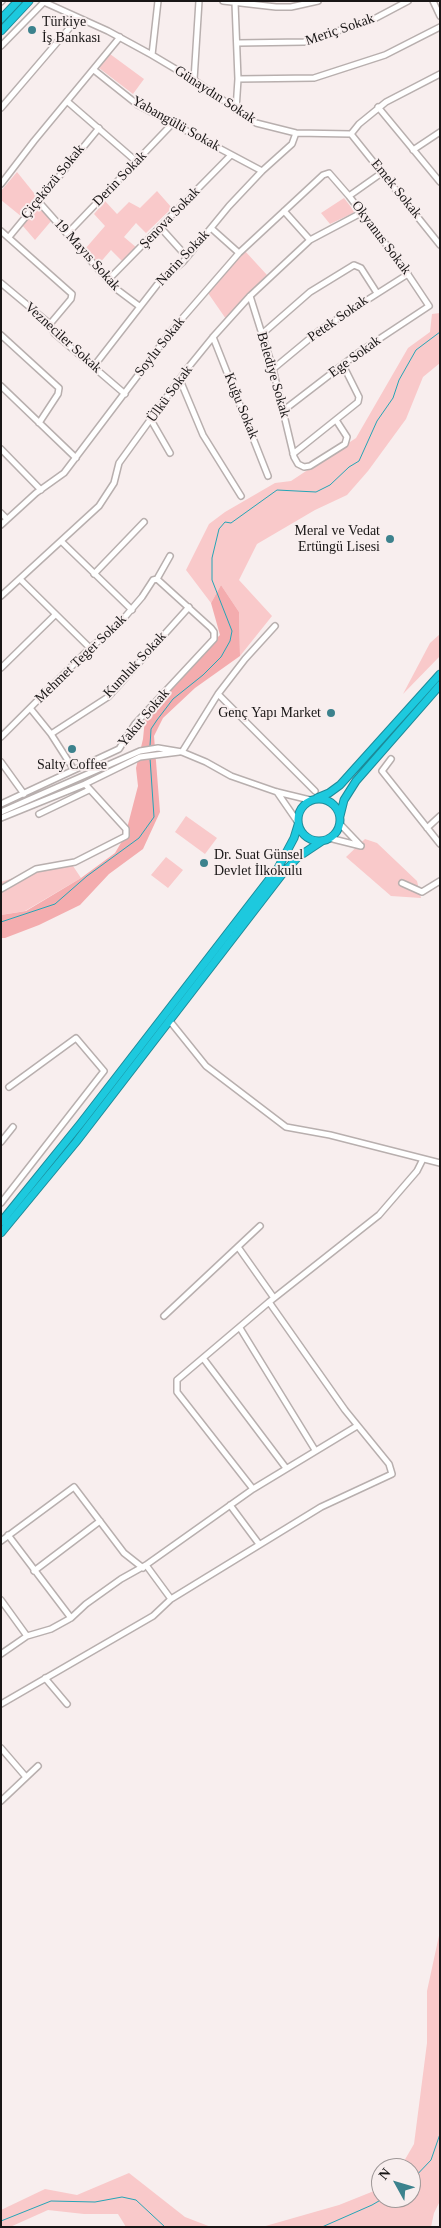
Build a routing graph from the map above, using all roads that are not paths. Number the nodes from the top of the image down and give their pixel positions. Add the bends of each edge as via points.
1 (18, 1) edge
2 (29, 1) edge
3 (158, 1) edge
4 (199, 1) edge
5 (223, 1) edge
6 (318, 1) edge
7 (392, 1) edge
8 (408, 1) edge
9 (433, 1) edge
10 (44, 2) edge
11 (235, 3) junction
12 (274, 4) edge
13 (395, 8) junction
14 (440, 16) edge
15 (78, 18) junction
16 (1, 19) edge
17 (440, 27) edge
18 (1, 30) edge
19 (120, 37) junction
20 (238, 43) junction
21 (1, 46) edge
22 (152, 55) junction
23 (94, 70) junction
24 (440, 74) edge
25 (238, 79) junction
26 (194, 80) junction
27 (68, 102) junction
28 (1, 108) edge
29 (378, 108) junction
30 (236, 110) junction
31 (172, 124) junction
32 (99, 128) junction
33 (440, 132) edge
34 (296, 133) junction
35 (351, 134) junction
36 (413, 150) junction
37 (231, 155) junction
38 (137, 162) junction
39 (262, 171) junction
40 (383, 172) junction
41 (325, 173) joint
42 (440, 182) edge
43 (1, 184) edge
44 (350, 196) junction
45 (38, 201) junction
46 (284, 210) junction
47 (361, 213) junction
48 (160, 227) junction
49 (210, 228) junction
50 (1, 231) edge
51 (67, 234) junction
52 (9, 237) junction
53 (310, 240) junction
54 (440, 245) edge
55 (239, 253) junction
56 (187, 257) junction
57 (408, 274) junction
58 (108, 280) junction
59 (1, 283) edge
60 (377, 292) junction
61 (250, 296) junction
62 (139, 306) junction
63 (428, 308) joint
64 (50, 324) junction
65 (262, 334) junction
66 (1, 335) edge
67 (213, 337) junction
68 (343, 365) junction
69 (94, 366) junction
70 (273, 369) junction
71 (180, 380) junction
72 (1, 386) edge
73 (125, 394) junction
74 (284, 410) junction
75 (150, 420) junction
76 (336, 420) junction
77 (39, 423) junction
78 (1, 449) edge
79 (170, 453) dead end
80 (293, 454) junction
81 (76, 458) junction
82 (268, 476) dead end
83 (40, 490) junction
84 (241, 496) dead end
85 (1, 513) edge
86 (7, 519) junction
87 (144, 522) dead end
88 (1, 525) edge
89 (60, 541) junction
90 (170, 556) dead end
91 (94, 574) junction
92 (20, 579) junction
93 (157, 579) junction
94 (1, 596) edge
95 (189, 607) junction
96 (132, 610) junction
97 (55, 615) junction
98 (275, 626) dead end
99 (90, 648) junction
100 (1, 668) edge
101 (440, 674) edge
102 (440, 685) edge
103 (218, 694) junction
104 (30, 708) junction
105 (51, 734) junction
106 (1, 737) edge
107 (182, 752) junction
108 (140, 754) junction
109 (391, 759) dead end
110 (1, 762) edge
111 (74, 770) junction
112 (85, 784) junction
113 (89, 790) junction
114 (277, 792) junction
115 (24, 794) junction
116 (314, 796) junction
117 (1, 804) edge
118 (1, 812) edge
119 (39, 814) dead end
120 (340, 816) junction
121 (440, 816) edge
122 (1, 818) edge
123 (298, 823) junction
124 (340, 824) junction
125 (427, 828) junction
126 (326, 840) junction
127 (440, 844) edge
128 (440, 881) edge
129 (402, 883) dead end
130 (1, 889) edge
131 (169, 1020) junction
132 (9, 1087) dead end
133 (13, 1127) dead end
134 (1, 1142) edge
135 (423, 1159) junction
136 (440, 1163) edge
137 (1, 1203) edge
138 (1, 1222) edge
139 (260, 1226) dead end
140 (1, 1233) edge
141 (238, 1248) junction
142 (272, 1300) junction
143 (164, 1316) dead end
144 (240, 1328) junction
145 (203, 1358) junction
146 (357, 1426) junction
147 (316, 1450) junction
148 (286, 1468) junction
149 (253, 1489) junction
150 (230, 1505) junction
151 (100, 1521) junction
152 (8, 1535) junction
153 (1, 1540) edge
154 (259, 1544) junction
155 (144, 1567) junction
156 (34, 1571) junction
157 (171, 1599) junction
158 (1, 1600) edge
159 (72, 1618) junction
160 (27, 1636) junction
161 (1, 1654) edge
162 (45, 1678) junction
163 (1, 1704) edge
164 (66, 1704) dead end
165 (1, 1748) edge
166 (38, 1766) dead end
167 (26, 1777) junction
168 (1, 1801) edge

1 - 16 highway
2 - 18 highway
3 - 22 street
4 - 26 street
5 - 11 street
6 - 12 street via 291,7
7 - 13 street
8 - 13 street, Meriç Sokak
9 - 14 street
10 - 15 street, Günaydın Sokak
10 - 21 street
11 - 12 street
11 - 20 street
13 - 20 street, Meriç Sokak via 374,19 304,42
15 - 19 street, Günaydın Sokak
15 - 28 street
17 - 25 street via 385,55 314,78
19 - 22 street, Günaydın Sokak
19 - 23 street
20 - 25 street
22 - 26 street, Günaydın Sokak
23 - 27 street
23 - 31 street, Yabangülü Sokak via 138,105
24 - 29 street
25 - 30 street
26 - 30 street, Günaydın Sokak
27 - 32 street
27 - 43 street
29 - 35 street
29 - 36 street
30 - 34 street, Günaydın Sokak via 256,124
31 - 37 street, Yabangülü Sokak
31 - 38 street, Derin Sokak
32 - 38 street
32 - 45 street, Çiçeközü Sokak
33 - 36 street
34 - 35 street, Günaydın Sokak
34 - 39 street, Narin Sokak via 292,144
35 - 40 street, Emek Sokak
36 - 42 street
37 - 39 street, Yabangülü Sokak
37 - 48 street, Şenova Sokak
38 - 51 street, Derin Sokak
39 - 49 street, Narin Sokak
40 - 44 street
40 - 54 street, Emek Sokak
41 - 44 street, Okyanus Sokak via 331,174
41 - 46 street, Soylu Sokak
44 - 47 street, Okyanus Sokak
45 - 51 street, 19 Mayıs Sokak
45 - 52 street, Çiçeközü Sokak
46 - 53 street
46 - 55 street, Soylu Sokak
47 - 53 street, Ülkü Sokak
47 - 57 street, Okyanus Sokak
48 - 56 street
48 - 58 street, Şenova Sokak
49 - 55 street
49 - 56 street, Narin Sokak
50 - 52 street
51 - 58 street, 19 Mayıs Sokak
52 - 64 street via 70,290 72,297
53 - 61 street, Ülkü Sokak
55 - 73 street, Soylu Sokak via 173,329
56 - 62 street, Narin Sokak
57 - 60 street, Petek Sokak
57 - 63 street, Okyanus Sokak via 429,304
58 - 62 street, 19 Mayıs Sokak
59 - 64 street, Vezneciler Sokak
60 - 65 street via 361,268 354,265 310,292
60 - 70 street, Petek Sokak via 320,330
61 - 65 street, Belediye Sokak
61 - 67 street, Ülkü Sokak
62 - 69 street, Narin Sokak
63 - 68 street, Ege Sokak
64 - 69 street, Vezneciler Sokak via 54,333
65 - 70 street, Belediye Sokak
66 - 77 street via 60,388
67 - 71 street, Ülkü Sokak
67 - 82 street, Kuğu Sokak
68 - 74 street, Ege Sokak
68 - 76 street via 359,400
69 - 73 street, Vezneciler Sokak
70 - 74 street, Belediye Sokak
71 - 75 street, Ülkü Sokak
71 - 84 street via 207,441
72 - 77 street
73 - 81 street, Soylu Sokak
74 - 80 street, Belediye Sokak
75 - 79 street
75 - 89 street, Ülkü Sokak via 120,463 110,491 95,510
76 - 80 street
76 - 80 street via 347,438 344,446 306,467 298,464
77 - 81 street
78 - 83 street
81 - 83 street, Soylu Sokak via 64,473
83 - 86 street, Soylu Sokak
85 - 86 street
86 - 88 street, Soylu Sokak
87 - 91 street
89 - 91 street
89 - 92 street, Ülkü Sokak
90 - 93 street, Mehmet Teger Sokak
91 - 96 street
92 - 94 street, Ülkü Sokak
92 - 97 street
93 - 95 street
93 - 96 street, Mehmet Teger Sokak
95 - 105 street, Kumluk Sokak via 108,697
95 - 111 street, Yakut Sokak via 212,628 215,636 211,643 135,724 120,749
96 - 99 street, Mehmet Teger Sokak
97 - 99 street
97 - 100 street
98 - 103 street via 244,659
99 - 104 street, Mehmet Teger Sokak
101 - 116 highway via 340,785 329,794
102 - 120 highway via 356,781 344,800
103 - 107 street
103 - 116 street
104 - 105 street
104 - 106 street, Mehmet Teger Sokak
105 - 111 street
107 - 108 street
107 - 114 street via 232,776
108 - 112 street
108 - 118 street
109 - 125 street via 382,771
110 - 115 street
111 - 115 street, Yakut Sokak
112 - 113 street
112 - 122 street
113 - 119 street
113 - 130 street via 126,829 126,836 76,862 36,869
114 - 116 street
114 - 123 street
115 - 117 street, Yakut Sokak
116 - 120 highway via 331,802
116 - 123 highway via 300,808
120 - 124 highway
121 - 125 street
123 - 126 highway via 310,839
123 - 138 highway via 278,868
124 - 126 highway
124 - 126 street via 361,846
125 - 127 street
126 - 131 highway via 298,857 282,873
128 - 129 street via 422,892
131 - 135 street via 206,1066 286,1127
131 - 140 highway via 76,1142
132 - 137 street via 76,1038 104,1071
133 - 134 street
135 - 136 street
135 - 142 street via 379,1215
139 - 141 street
141 - 142 street
141 - 143 street
142 - 144 street
142 - 146 street
144 - 145 street
144 - 147 street
145 - 148 street
145 - 149 street via 177,1380 177,1392
146 - 147 street
146 - 154 street via 389,1464 392,1474 322,1507
147 - 148 street
148 - 149 street
149 - 150 street
150 - 154 street
150 - 155 street
151 - 152 street via 74,1487
151 - 155 street via 124,1553
151 - 156 street
152 - 153 street
152 - 156 street
154 - 157 street
155 - 157 street
155 - 159 street via 114,1584
156 - 159 street
157 - 162 street via 153,1616
158 - 160 street
159 - 160 street
160 - 161 street
162 - 163 street
162 - 164 street
165 - 167 street
166 - 167 street
167 - 168 street

